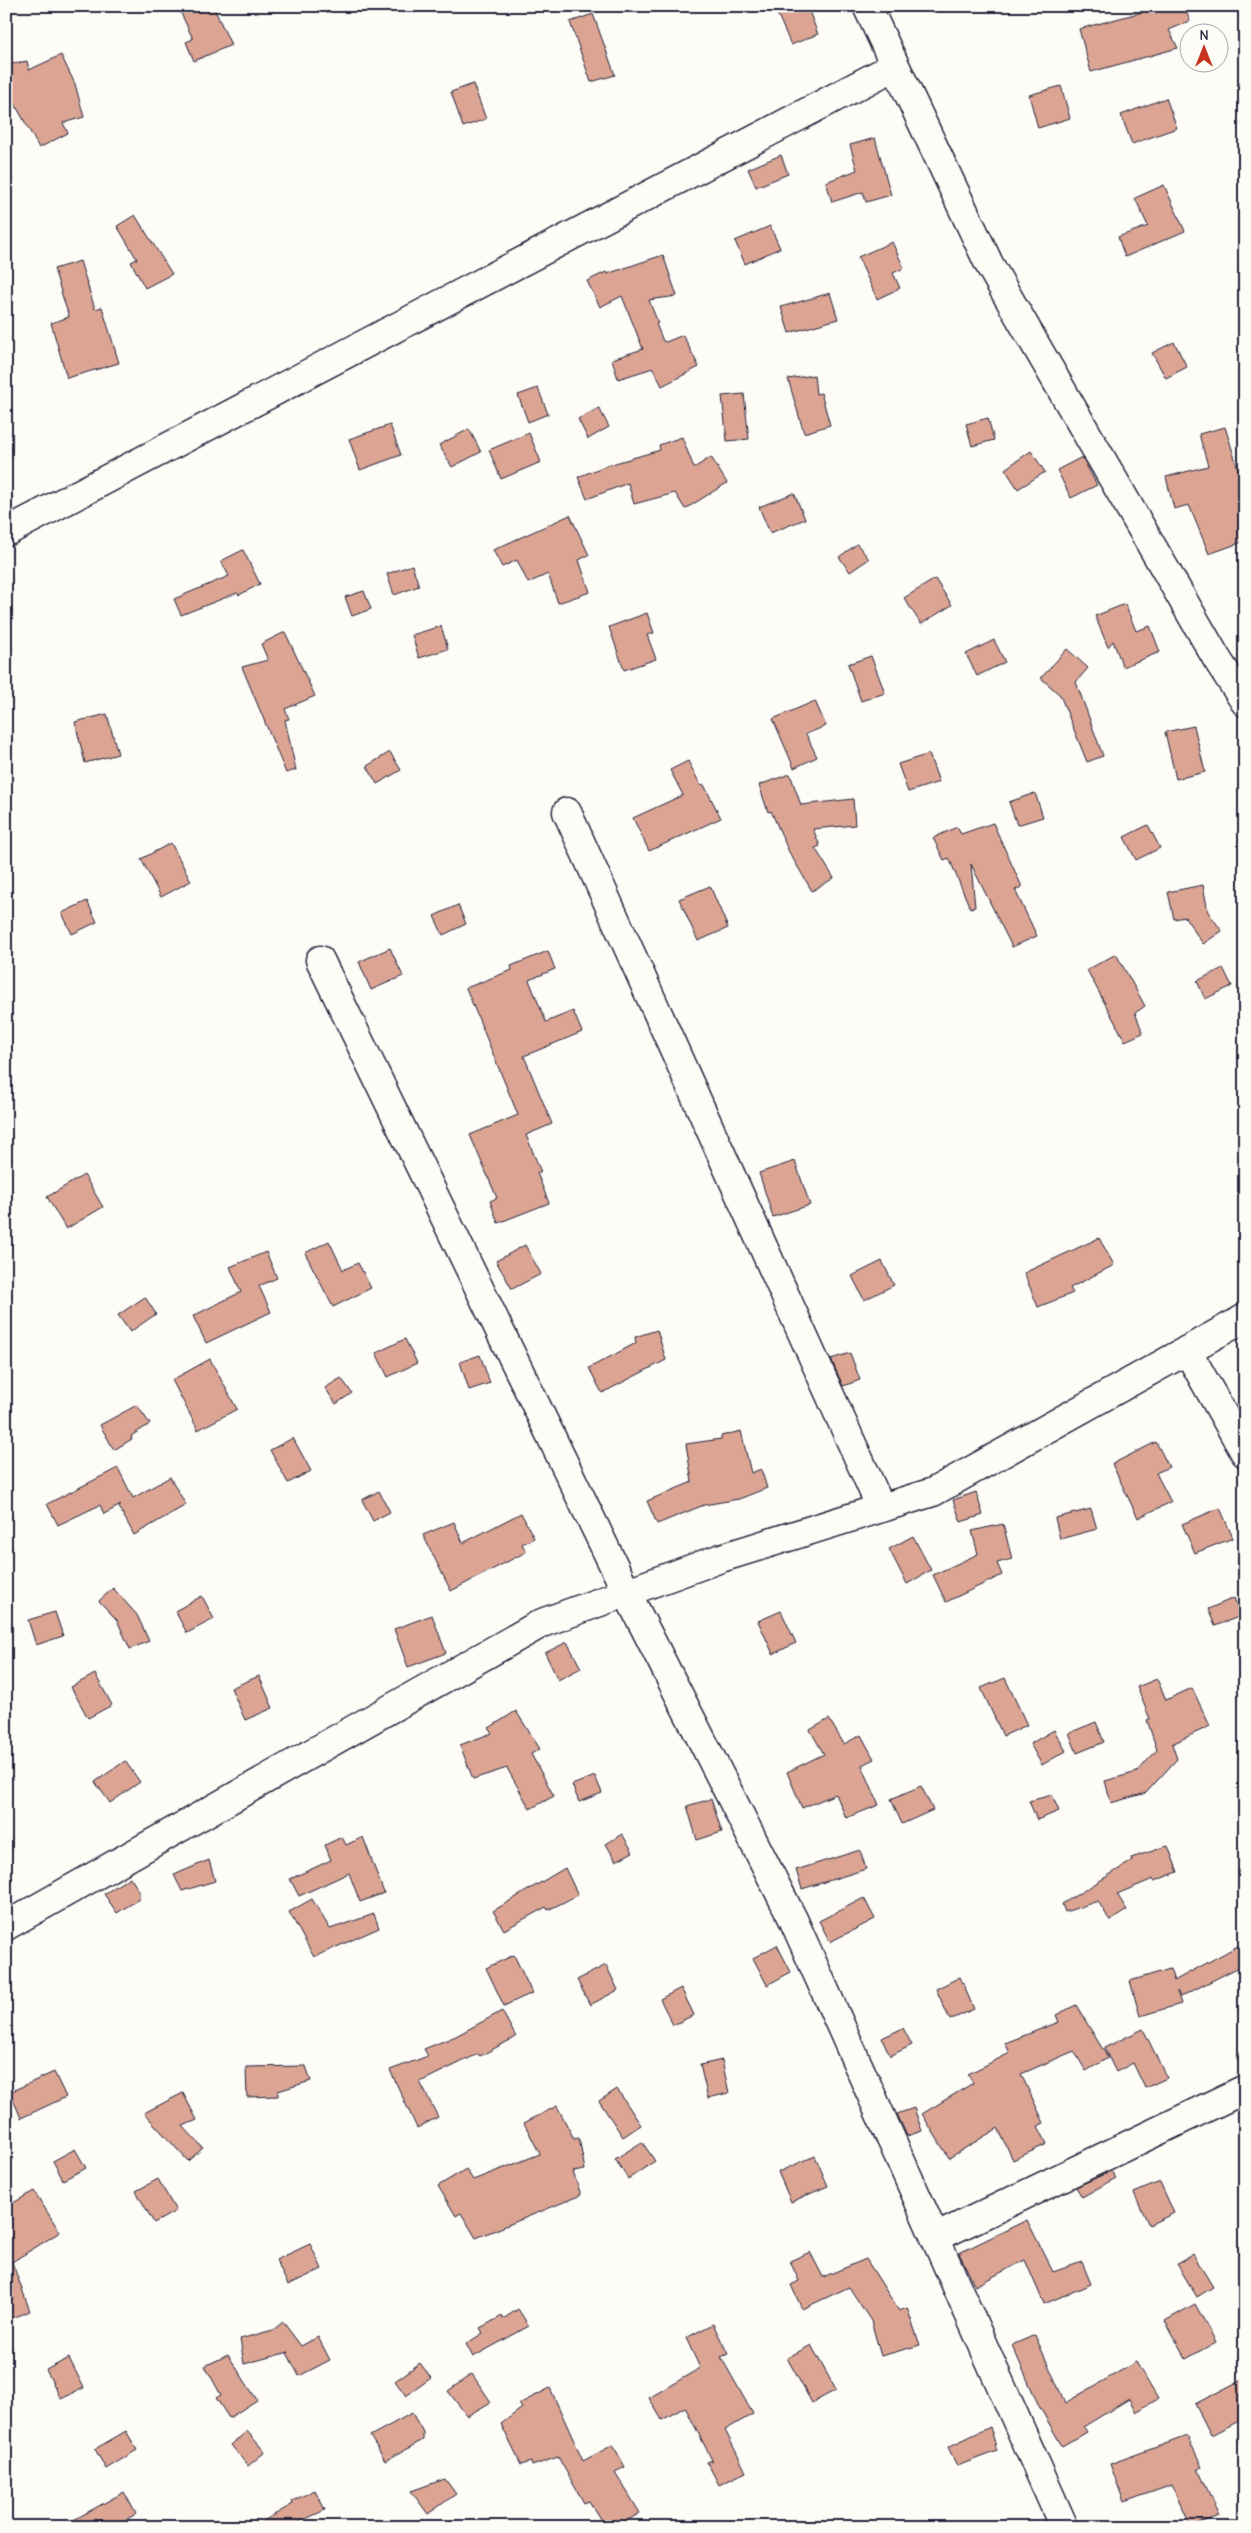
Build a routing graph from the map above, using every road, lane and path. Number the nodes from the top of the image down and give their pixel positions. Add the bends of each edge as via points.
1 (867, 6) edge
2 (895, 66) junction
3 (6, 532) edge
4 (1245, 702) edge
5 (567, 812) dead end
6 (320, 960) dead end
7 (1245, 1318) edge
8 (1187, 1350) junction
9 (1245, 1453) edge
10 (881, 1508) junction
11 (626, 1592) junction
12 (6, 1926) edge
13 (1245, 2089) edge
14 (935, 2238) junction
15 (1064, 2527) edge

1 - 2 street
2 - 3 street
2 - 4 street via 989,264
5 - 10 street
6 - 11 street
7 - 8 street
8 - 9 street
8 - 10 street via 933,1492
10 - 11 street via 721,1558
11 - 12 street via 542,1623
11 - 14 street via 793,1919
13 - 14 street
14 - 15 street

